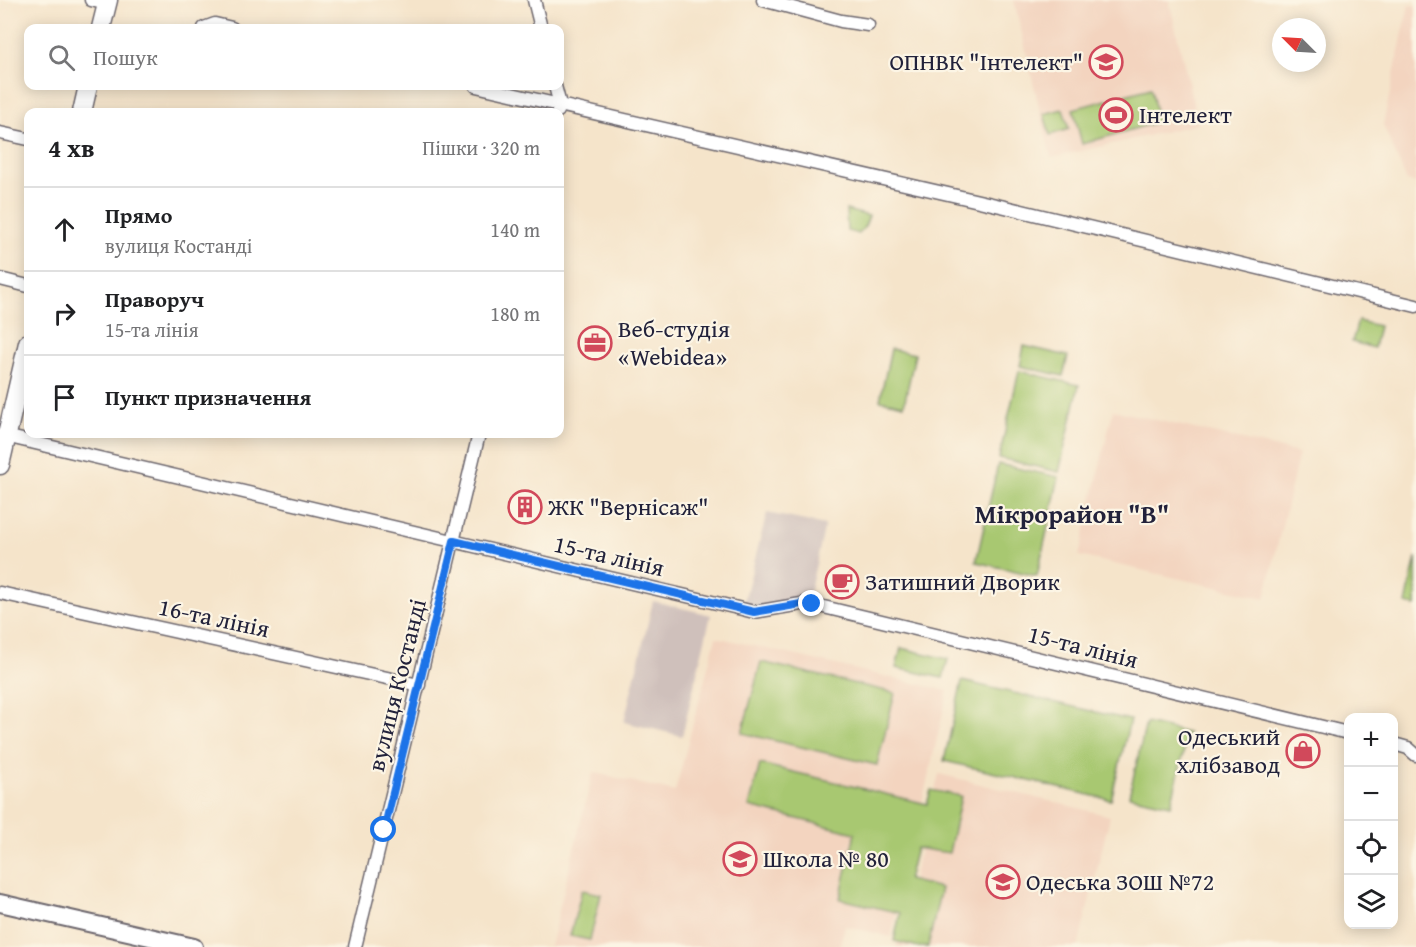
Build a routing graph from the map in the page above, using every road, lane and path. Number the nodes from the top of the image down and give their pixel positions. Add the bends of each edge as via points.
1 (534, 0) edge
2 (763, 0) edge
3 (102, 1) edge
4 (101, 24) edge
5 (540, 24) edge
6 (868, 25) dead end
7 (87, 90) edge
8 (490, 90) edge
9 (556, 90) edge
10 (83, 108) edge
11 (555, 108) edge
12 (559, 108) edge
13 (564, 110) edge
14 (0, 133) edge
15 (24, 138) edge
16 (0, 279) edge
17 (24, 285) edge
18 (1416, 306) edge
19 (24, 358) edge
20 (3, 435) edge
21 (479, 438) edge
22 (0, 465) edge
23 (454, 541) junction
24 (0, 592) edge
25 (419, 685) junction
26 (1344, 732) edge
27 (1398, 745) edge
28 (1416, 755) edge
29 (0, 903) edge
30 (194, 947) edge
31 (355, 947) edge

1 - 5 street
2 - 6 street
3 - 4 main road
7 - 10 main road
8 - 11 street
9 - 12 street
13 - 18 street via 1005,207
14 - 15 street
16 - 17 street
19 - 20 main road
20 - 22 main road
20 - 23 street, 15-та лінія
21 - 23 street, вулиця Костанді
23 - 25 street, вулиця Костанді
23 - 26 street, 15-та лінія via 754,612 807,603
24 - 25 street, 16-та лінія
25 - 31 street, вулиця Костанді
27 - 28 street
29 - 30 street

